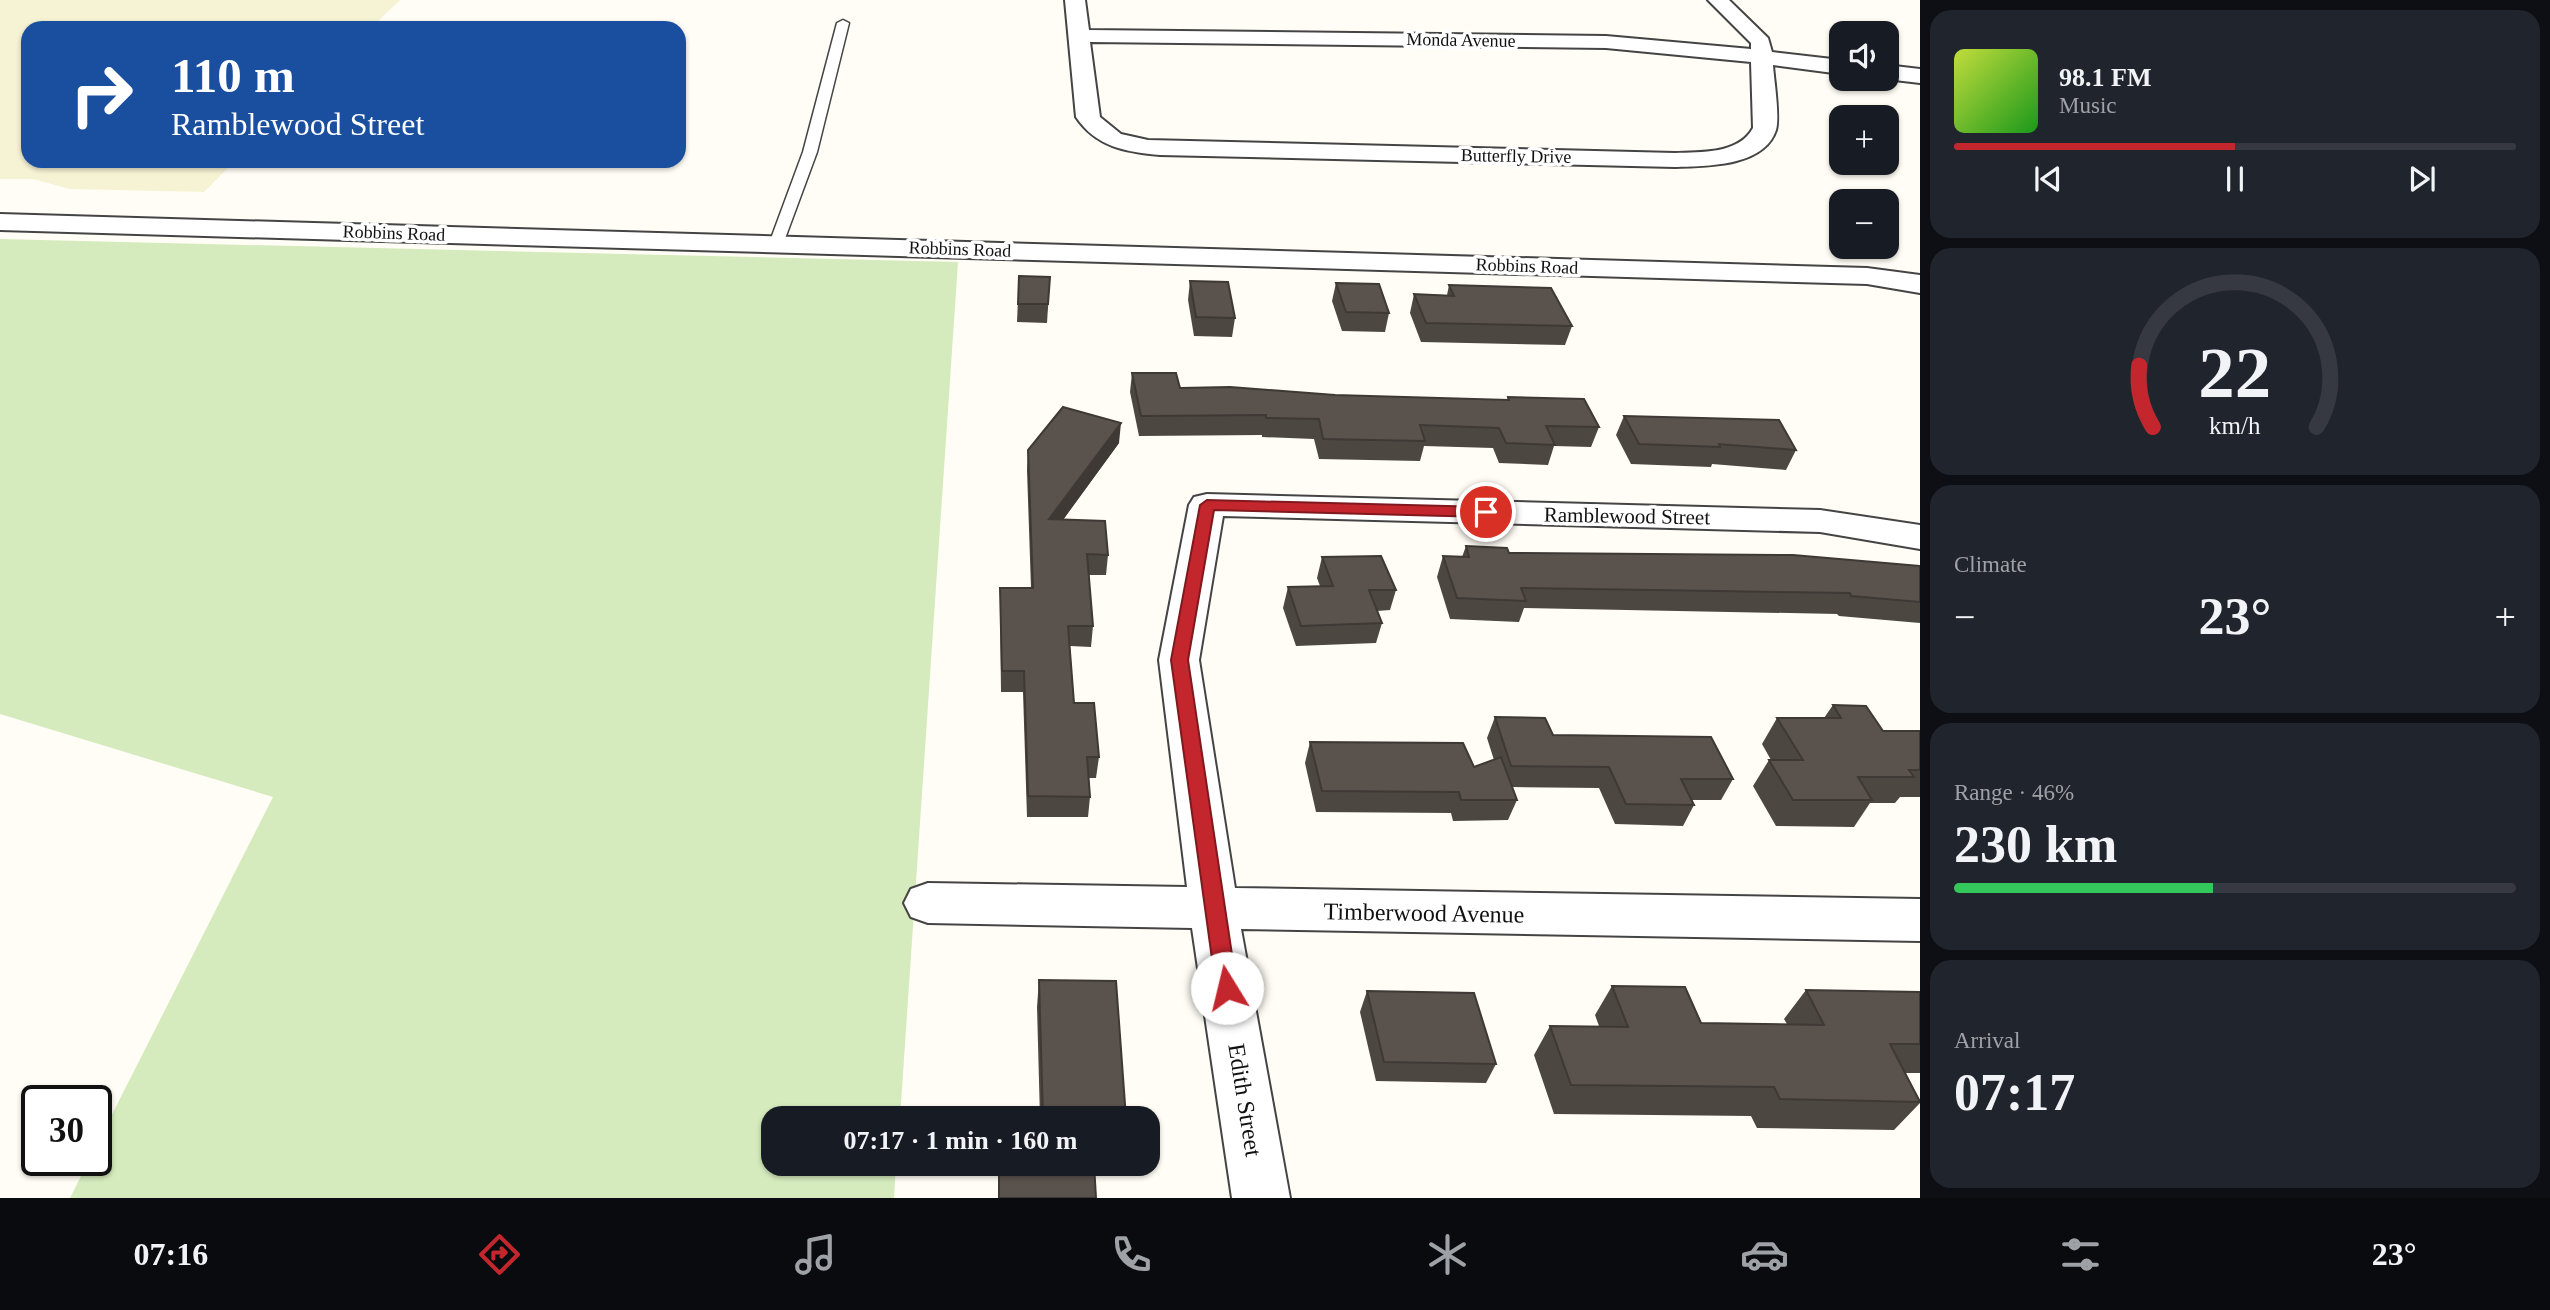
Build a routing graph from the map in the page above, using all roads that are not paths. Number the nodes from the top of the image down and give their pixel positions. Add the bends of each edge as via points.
1 (1075, 0) edge
2 (1718, 0) edge
3 (843, 23) dead end
4 (1079, 36) junction
5 (1763, 56) junction
6 (1829, 65) edge
7 (1899, 74) edge
8 (1920, 76) edge
9 (0, 222) edge
10 (776, 244) junction
11 (1920, 284) edge
12 (1207, 505) joint
13 (1920, 537) edge
14 (928, 903) dead end
15 (1214, 910) junction
16 (1920, 920) edge
17 (1261, 1198) edge

1 - 4 street
2 - 5 street, Butterfly Drive via 1756,36
3 - 10 lane via 810,152
4 - 5 street, Monda Avenue via 1606,42
4 - 5 street, Butterfly Drive via 1088,117 1094,127 1111,138 1171,149 1707,158 1743,149 1763,135
5 - 6 street, Monda Avenue
7 - 8 street
9 - 10 street, Robbins Road
10 - 11 street, Robbins Road via 1867,276
12 - 13 street, Ramblewood Street via 1820,521
12 - 15 street, Edith Street via 1179,660
14 - 15 street, Timberwood Avenue
15 - 16 street, Timberwood Avenue
15 - 17 street, Edith Street

